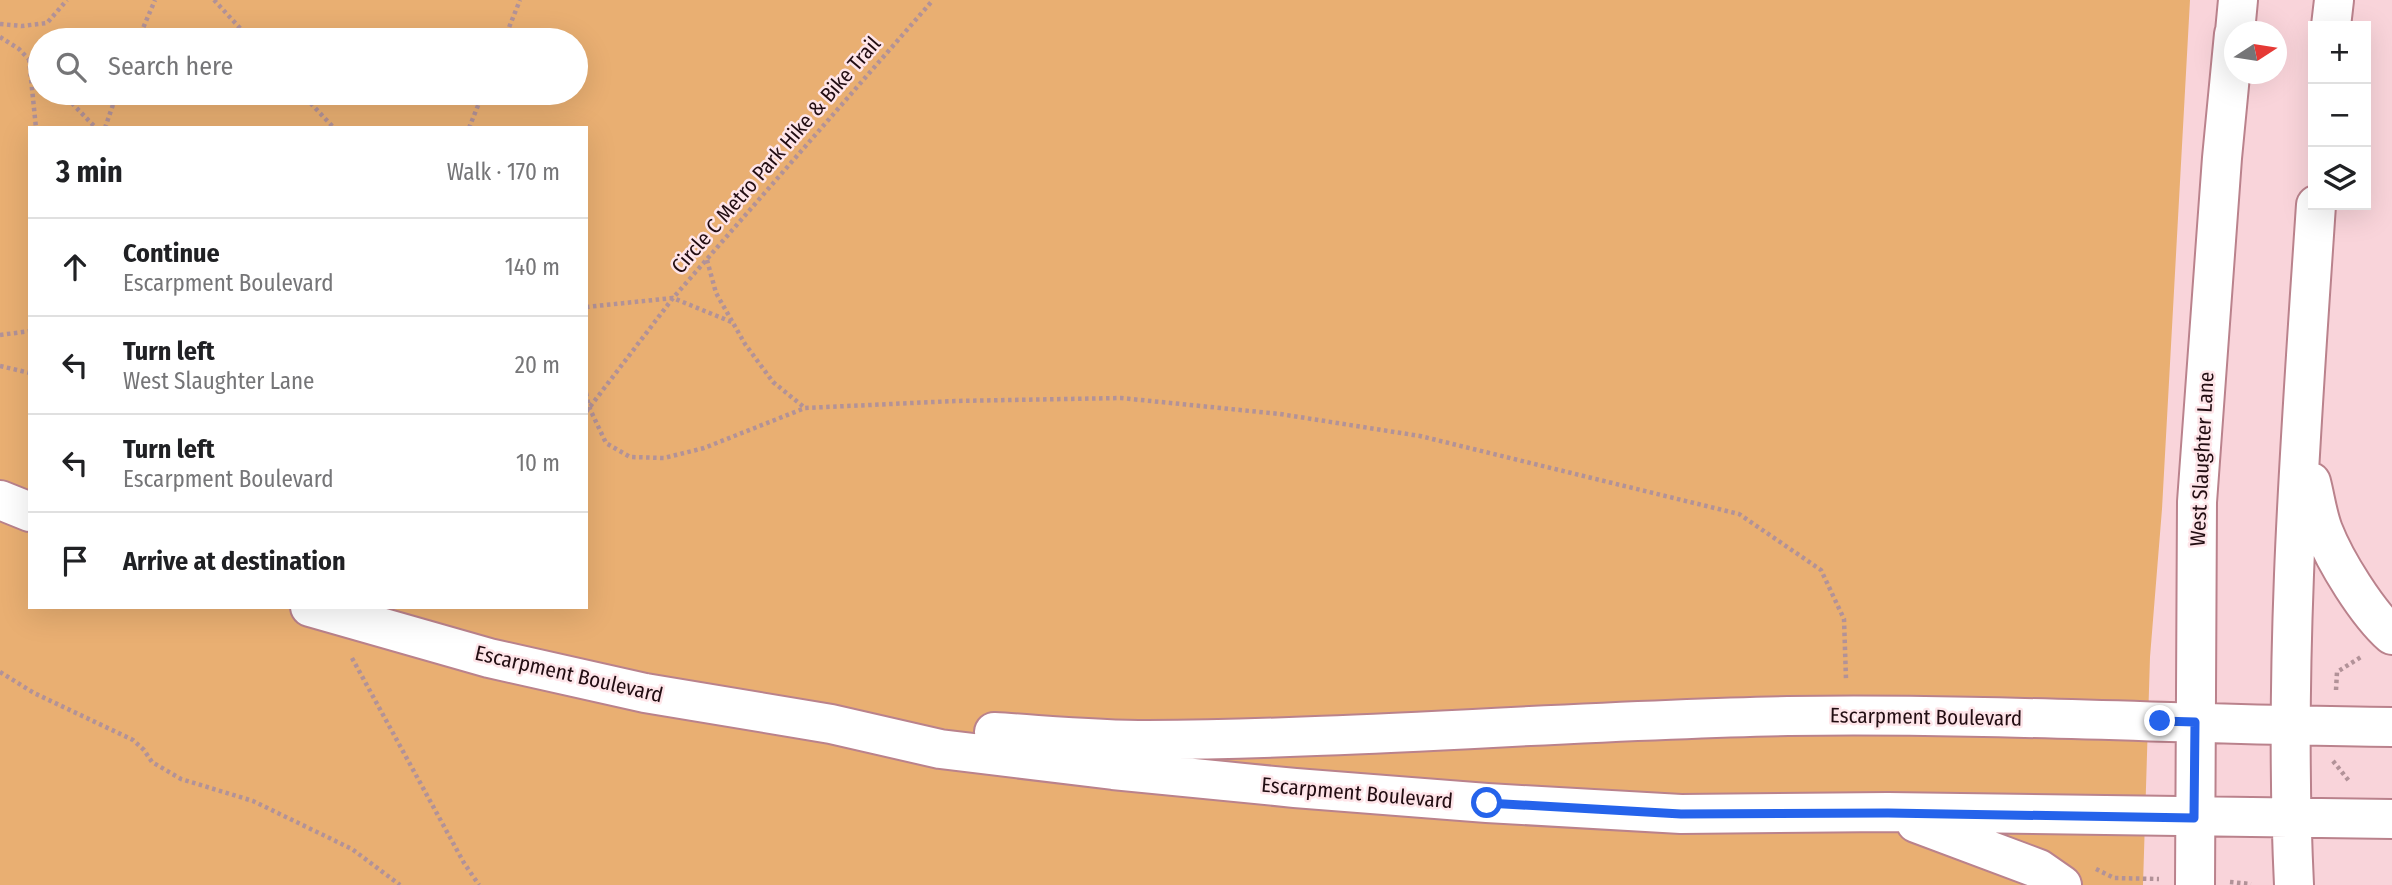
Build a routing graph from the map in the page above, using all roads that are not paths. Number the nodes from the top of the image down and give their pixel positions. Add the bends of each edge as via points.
1 (2238, 0) edge
2 (2334, 0) edge
3 (2236, 21) edge
4 (2332, 21) edge
5 (2230, 84) edge
6 (2316, 210) edge
7 (2300, 441) junction
8 (0, 500) edge
9 (28, 511) edge
10 (317, 609) edge
11 (2381, 643) edge
12 (2195, 722) junction
13 (831, 724) junction
14 (2290, 726) junction
15 (2392, 727) edge
16 (1888, 813) junction
17 (2194, 818) junction
18 (2291, 818) junction
19 (2392, 819) edge
20 (2078, 877) edge
21 (2195, 885) edge
22 (2294, 885) edge

1 - 3 main road, West Slaughter Lane
2 - 4 main road
5 - 12 main road, West Slaughter Lane via 2197,502
6 - 7 main road
7 - 11 main road via 2323,530 2382,626
7 - 14 main road
8 - 9 main road
10 - 13 main road, Escarpment Boulevard via 489,658 645,693
12 - 13 main road, Escarpment Boulevard via 1787,716 1335,737 1144,740
12 - 14 main road, Escarpment Boulevard
12 - 17 main road, West Slaughter Lane
13 - 16 main road, Escarpment Boulevard via 940,749 1295,788 1681,814
14 - 15 main road, Escarpment Boulevard
14 - 18 main road
16 - 17 main road, Escarpment Boulevard
16 - 20 main road via 2039,869
17 - 18 main road, Escarpment Boulevard
17 - 21 main road, West Slaughter Lane
18 - 19 main road, Escarpment Boulevard
18 - 22 main road

